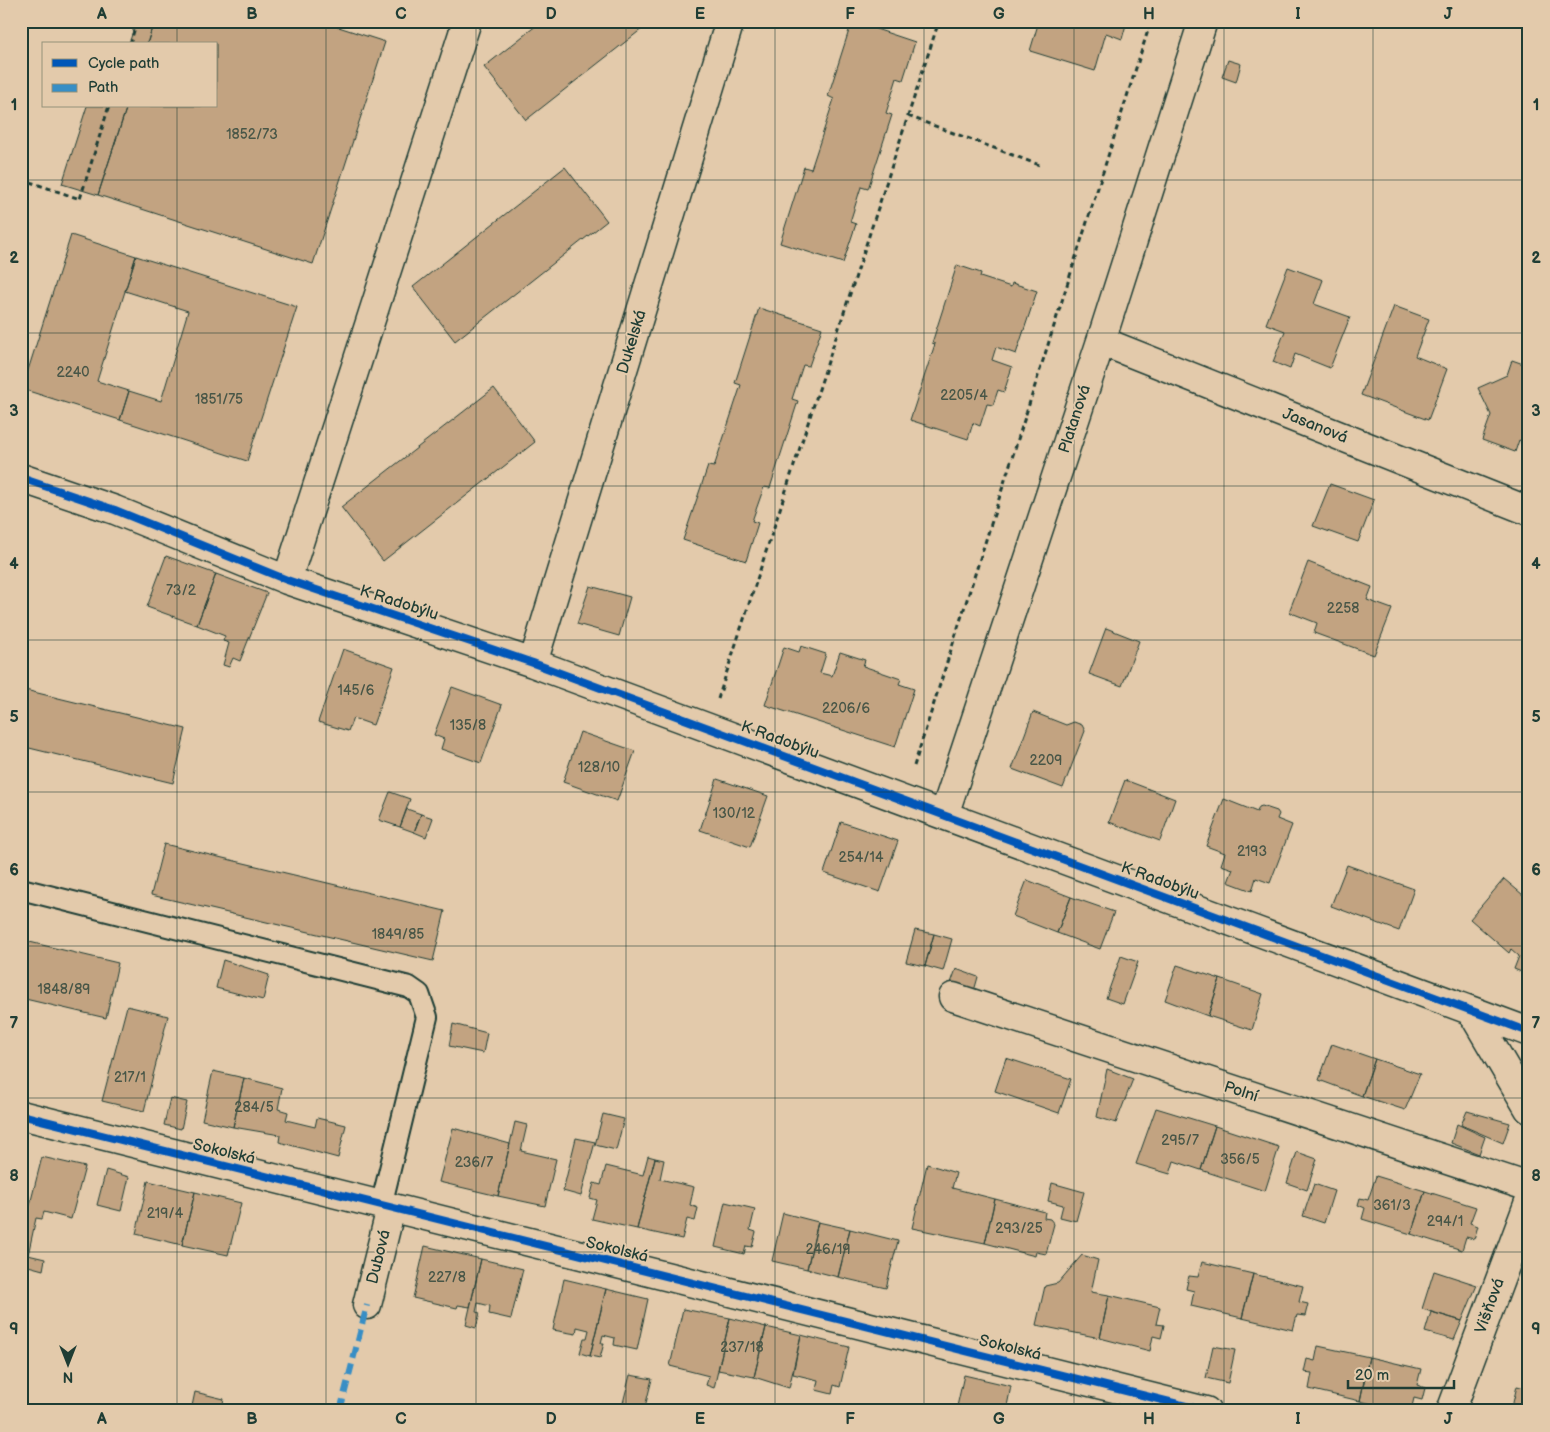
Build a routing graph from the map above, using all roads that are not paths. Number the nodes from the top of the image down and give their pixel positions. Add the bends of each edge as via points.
1 (467, 21) edge
2 (730, 21) edge
3 (1203, 21) edge
4 (1101, 341) junction
5 (21, 478) edge
6 (1529, 511) edge
7 (287, 580) junction
8 (534, 662) junction
9 (944, 815) junction
10 (21, 890) edge
11 (953, 997) dead end
12 (1472, 1012) junction
13 (1529, 1032) edge
14 (1529, 1109) edge
15 (21, 1115) edge
16 (1529, 1187) edge
17 (1529, 1202) edge
18 (386, 1207) junction
19 (367, 1305) dead end
20 (1206, 1411) edge
21 (1451, 1411) edge

1 - 7 street
2 - 8 street, Dukelská
3 - 4 street, Platanová
4 - 6 street, Jasanová
4 - 9 street, Platanová
5 - 7 street, K Radobýlu via 114,510
7 - 8 street, K Radobýlu
8 - 9 street, K Radobýlu
9 - 12 street, K Radobýlu
10 - 18 lane via 409,987 420,994 427,1017
11 - 16 street, Polní
12 - 13 street, K Radobýlu
12 - 14 street
15 - 18 street, Sokolská
17 - 21 street, Višňová
18 - 19 street, Dubová
18 - 20 street, Sokolská

